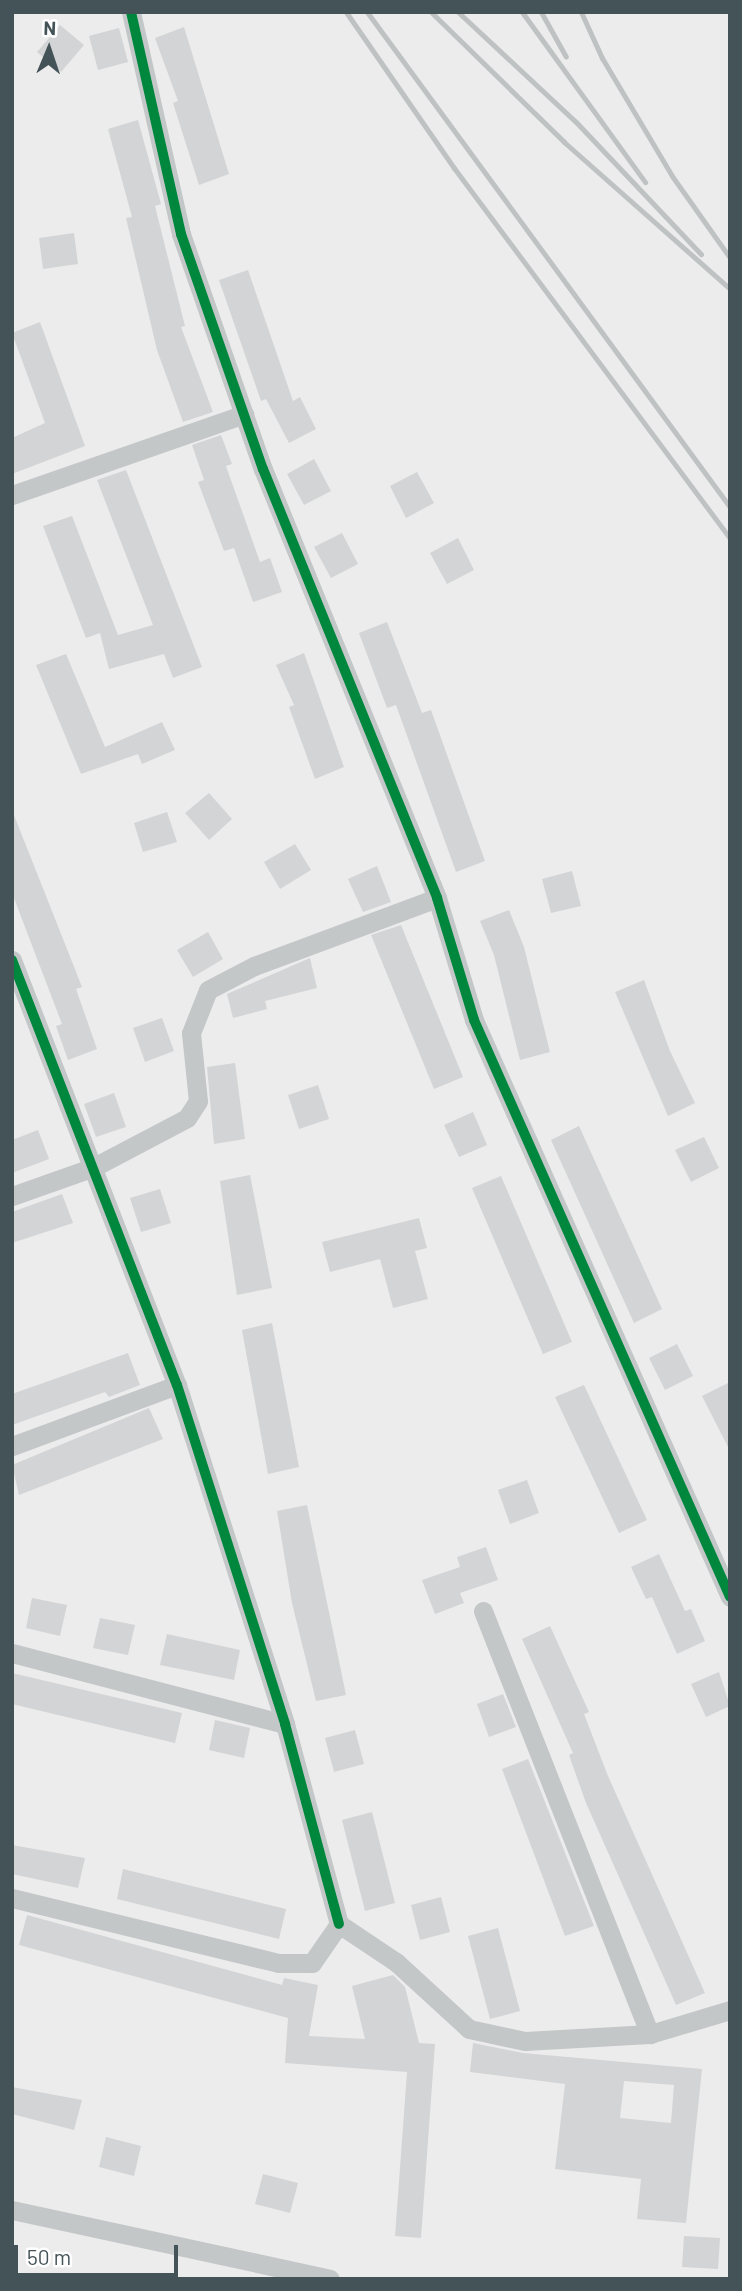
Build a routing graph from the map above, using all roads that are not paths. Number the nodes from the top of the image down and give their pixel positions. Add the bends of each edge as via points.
1 (131, 12) edge
2 (244, 414) junction
3 (12, 495) edge
4 (437, 898) junction
5 (12, 960) edge
6 (94, 1167) junction
7 (12, 1196) edge
8 (177, 1385) junction
9 (12, 1446) edge
10 (730, 1597) edge
11 (483, 1611) dead end
12 (12, 1653) edge
13 (285, 1724) junction
14 (12, 1898) edge
15 (339, 1924) junction
16 (730, 2010) edge
17 (650, 2034) junction
18 (12, 2210) edge
19 (330, 2279) edge

1 - 2 street via 181,234
2 - 3 street
2 - 4 street
4 - 6 street via 254,966 208,990 191,1033 198,1101 187,1118
4 - 10 street via 474,1020
5 - 6 street
6 - 7 street
6 - 8 street
8 - 9 street
8 - 13 street
11 - 17 street
12 - 13 street
13 - 15 street
14 - 15 street via 278,1963 312,1963
15 - 17 street via 396,1962 469,2029 525,2041
16 - 17 street
18 - 19 street

